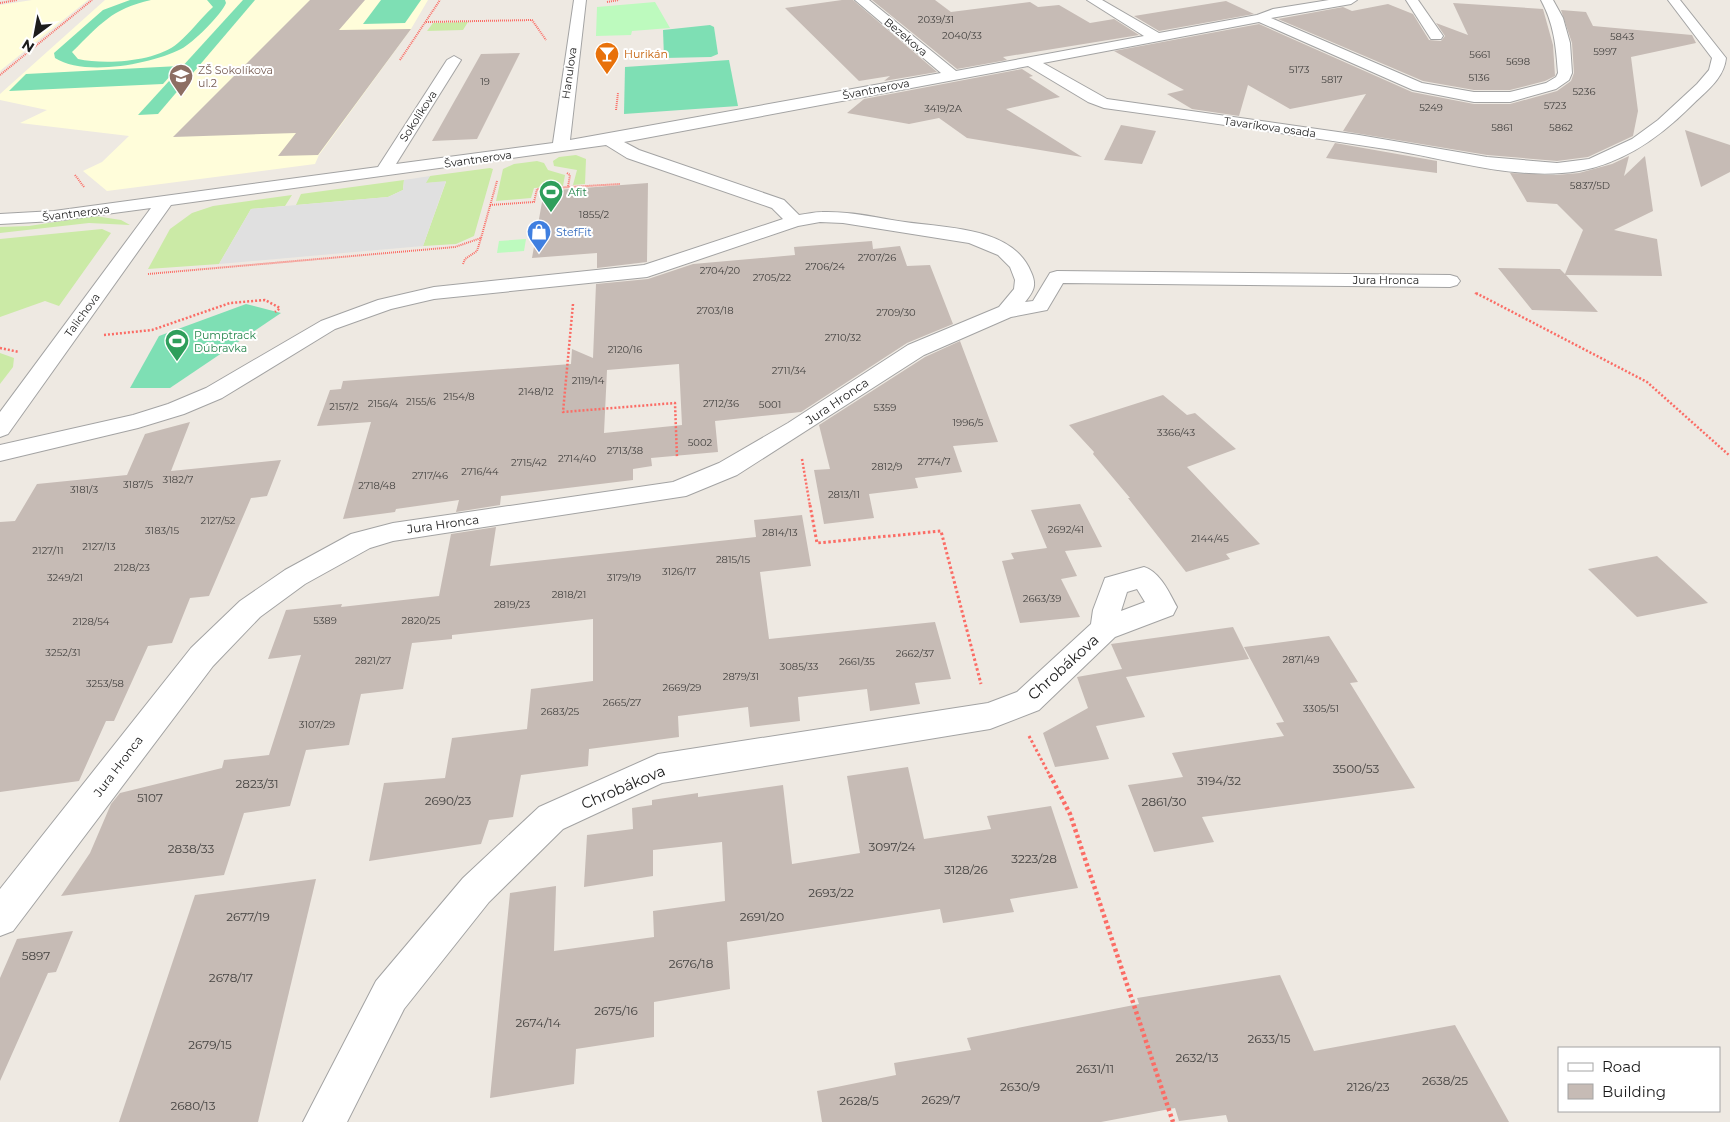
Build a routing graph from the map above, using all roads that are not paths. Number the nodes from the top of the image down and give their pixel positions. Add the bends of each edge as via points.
1 (580, 0) edge
2 (862, 0) edge
3 (1092, 0) edge
4 (1351, 0) edge
5 (1412, 0) edge
6 (1547, 0) edge
7 (1674, 0) edge
8 (1327, 2) edge
9 (1260, 18) junction
10 (1436, 36) dead end
11 (1156, 37) junction
12 (454, 60) dead end
13 (1028, 60) junction
14 (1725, 64) edge
15 (952, 75) junction
16 (609, 140) junction
17 (561, 147) junction
18 (384, 172) junction
19 (165, 201) junction
20 (0, 219) edge
21 (795, 221) junction
22 (1450, 280) road end
23 (1012, 305) junction
24 (0, 429) edge
25 (0, 453) edge
26 (1105, 630) dead end
27 (0, 918) edge
28 (324, 1122) edge

1 - 17 street, Hanulova
2 - 15 street, Bezekova
3 - 11 street
4 - 8 street
5 - 10 street
6 - 9 street via 1564,44 1565,73 1562,80 1551,86 1510,97 1474,97 1418,87
7 - 14 street, Tavaríkova osada
8 - 9 street
9 - 11 street
11 - 13 street
12 - 18 street, Sokolíkova
13 - 14 street, Tavaríkova osada via 1104,104 1546,168 1599,161 1647,136 1674,115
13 - 15 street, Švantnerova
15 - 16 street, Švantnerova
16 - 17 street, Švantnerova
16 - 21 street via 633,154 778,204
17 - 18 street, Švantnerova
18 - 19 street, Švantnerova
19 - 20 street, Švantnerova via 54,216
19 - 24 street, Talichova
21 - 23 street via 843,218 982,241 1005,251 1019,265 1025,280 1024,290
21 - 25 street via 647,271 434,293 385,304 328,325 214,393 176,409
22 - 23 street, Jura Hronca via 1057,277 1040,306
23 - 27 street, Jura Hronca via 916,350 796,428 728,469 695,484 677,490 393,532 361,541 323,560 250,610 202,657
26 - 28 street, Chrobákova via 1028,701 1001,712 658,769 551,818 476,890 390,995

